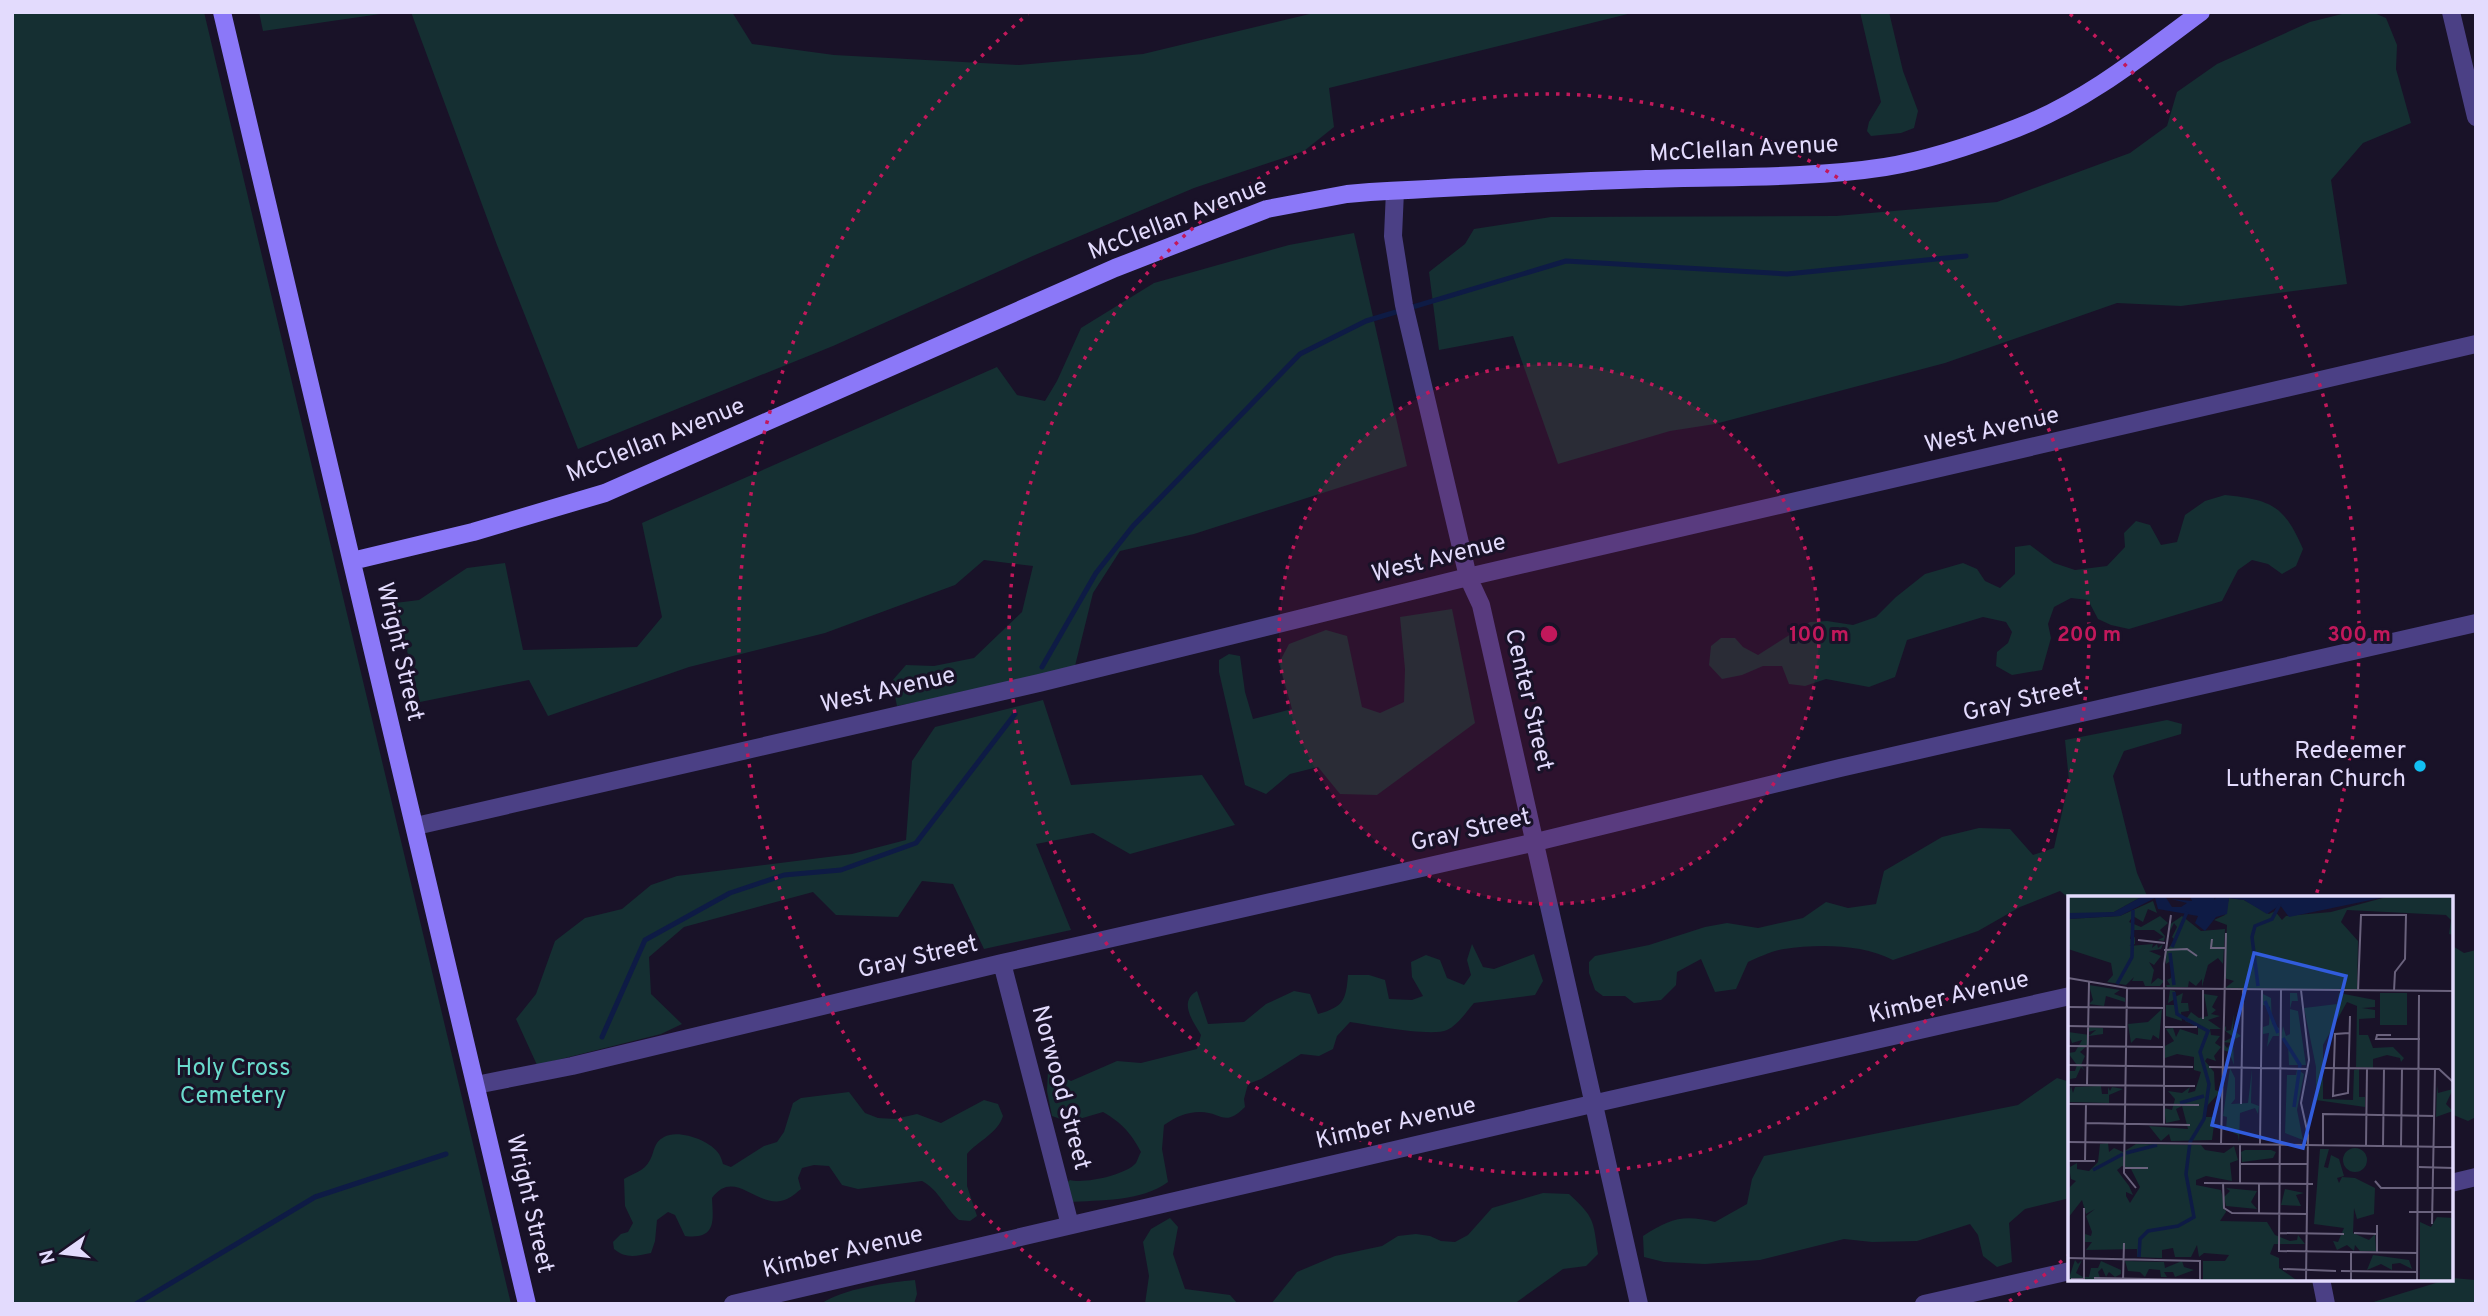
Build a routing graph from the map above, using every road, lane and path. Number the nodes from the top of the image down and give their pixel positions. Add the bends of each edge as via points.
1 (222, 12) edge
2 (2201, 12) edge
3 (2451, 12) edge
4 (2476, 117) edge
5 (1395, 191) junction
6 (2476, 344) edge
7 (352, 561) junction
8 (1468, 577) junction
9 (2476, 623) edge
10 (415, 826) junction
11 (1536, 842) junction
12 (1002, 963) junction
13 (2068, 996) edge
14 (477, 1085) junction
15 (1592, 1104) junction
16 (2476, 1177) edge
17 (2453, 1183) edge
18 (1070, 1224) junction
19 (2068, 1271) edge
20 (2321, 1281) edge
21 (527, 1304) edge
22 (733, 1304) edge
23 (1639, 1304) edge
24 (1924, 1304) edge
25 (2326, 1304) edge

1 - 7 main road, Wright Street
2 - 5 main road, McClellan Avenue via 2115,77 2019,128 1886,166 1780,175
3 - 4 street
5 - 7 main road, McClellan Avenue via 1347,194 1267,209 1115,268 605,493
5 - 8 street, Center Street via 1393,236 1404,305
6 - 8 street, West Avenue
7 - 10 main road, Wright Street
8 - 10 street, West Avenue via 1039,683
8 - 11 street, Center Street via 1481,605
9 - 11 street, Gray Street
10 - 14 main road, Wright Street
11 - 12 street, Gray Street
11 - 15 street, Center Street
12 - 14 street, Gray Street
12 - 18 street, Norwood Street
13 - 15 street, Kimber Avenue
14 - 21 main road, Wright Street
15 - 18 street, Kimber Avenue
15 - 23 street, Center Street
16 - 17 street
18 - 22 street, Kimber Avenue
19 - 24 street
20 - 25 street

